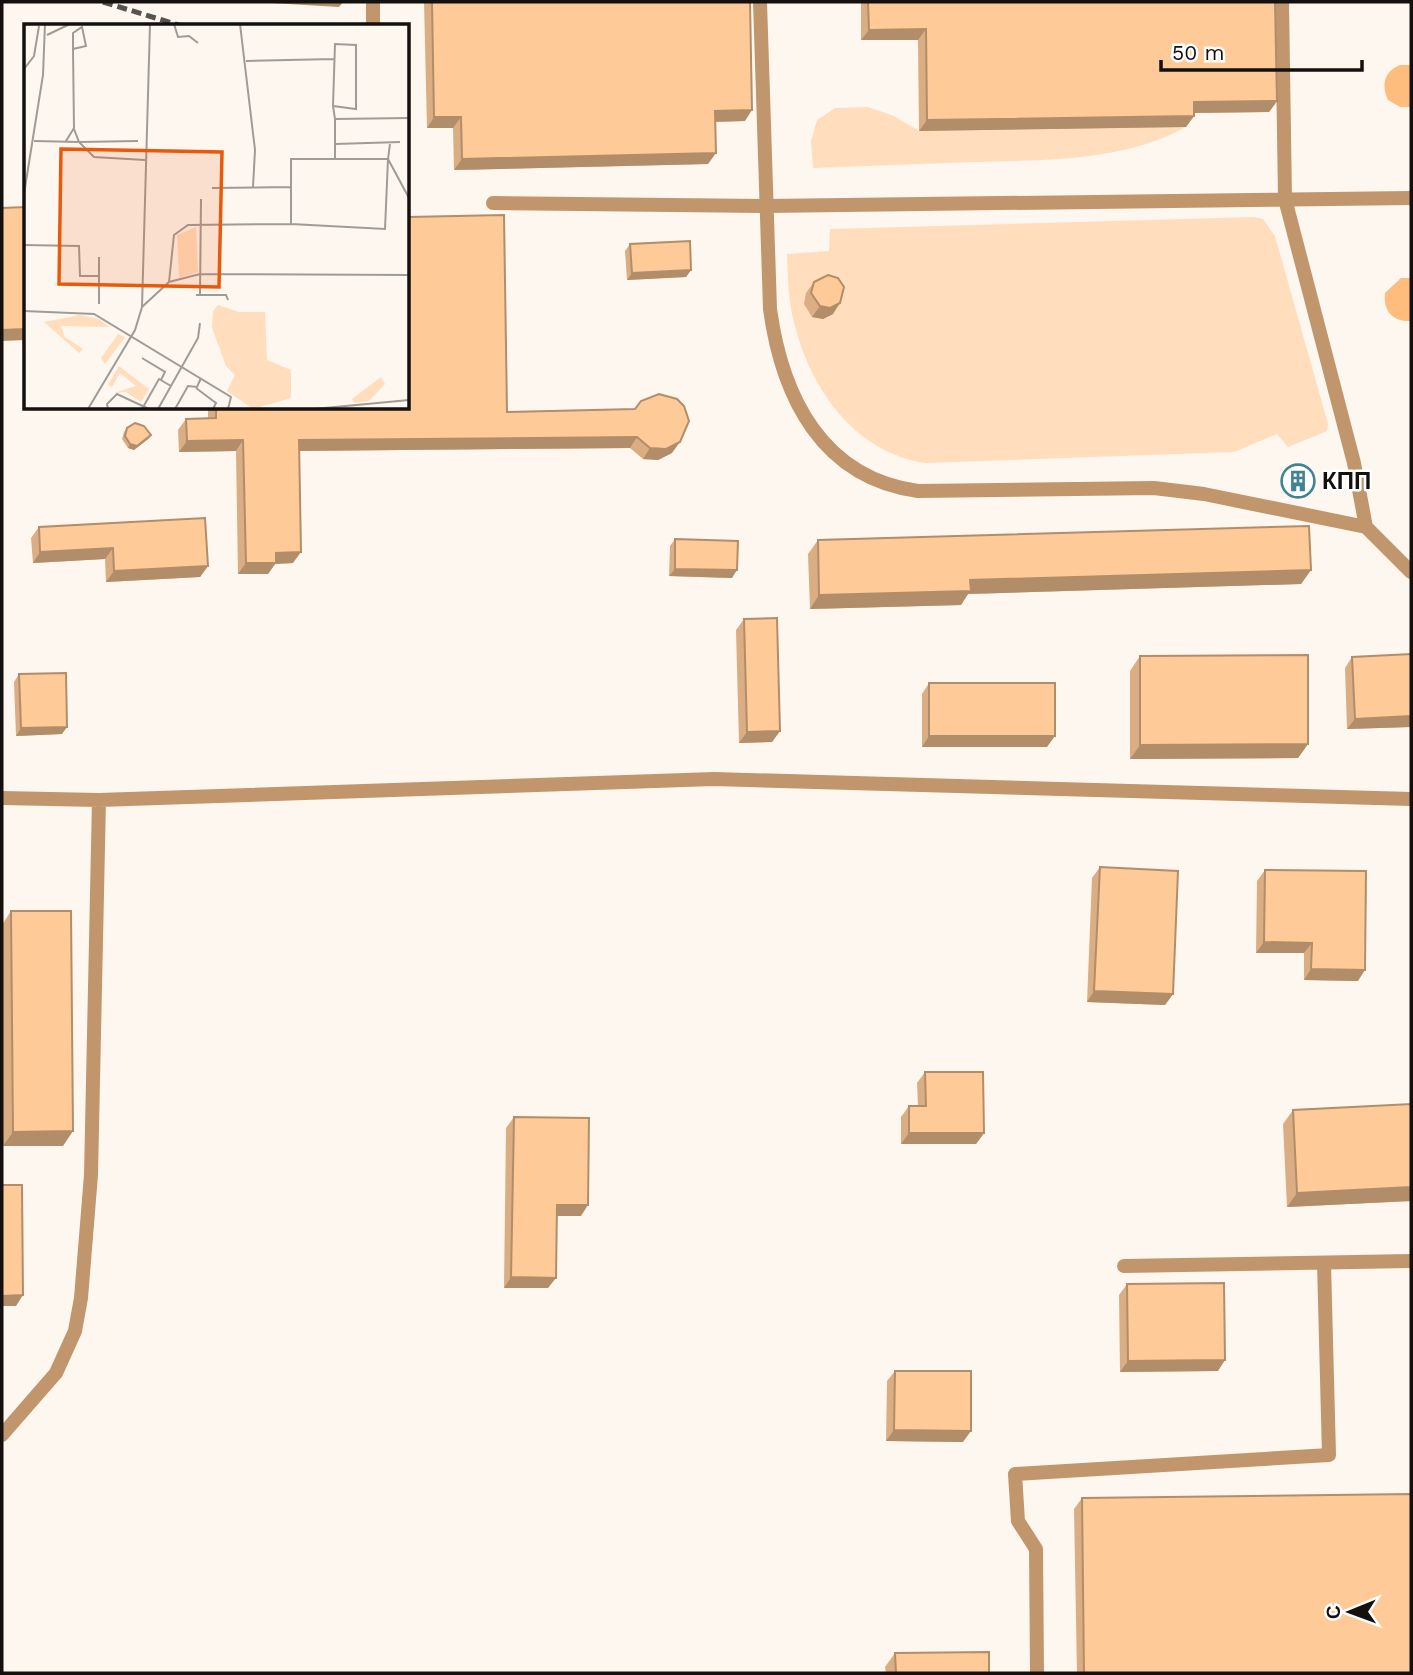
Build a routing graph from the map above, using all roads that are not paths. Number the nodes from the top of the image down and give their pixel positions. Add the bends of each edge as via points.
1 (373, 2) edge
2 (760, 2) edge
3 (1282, 2) edge
4 (373, 24) edge
5 (1411, 198) edge
6 (1285, 199) junction
7 (493, 202) dead end
8 (766, 206) junction
9 (1366, 527) junction
10 (1411, 572) edge
11 (2, 798) edge
12 (1411, 799) edge
13 (99, 800) junction
14 (1411, 1261) edge
15 (1324, 1264) junction
16 (1124, 1266) dead end
17 (2, 1435) edge
18 (1037, 1673) edge

1 - 4 lane
2 - 8 lane
3 - 6 lane
5 - 6 lane
6 - 8 lane
6 - 9 lane via 1354,463
7 - 8 lane
8 - 9 lane via 770,310 782,369 808,421 837,457 856,472 894,488 918,491 1154,488
9 - 10 lane
11 - 13 lane
12 - 13 lane via 714,779
13 - 17 lane via 92,1175 81,1297 75,1331 56,1373
14 - 15 lane
15 - 16 lane
15 - 18 lane via 1329,1455 1015,1474 1018,1521 1036,1549

